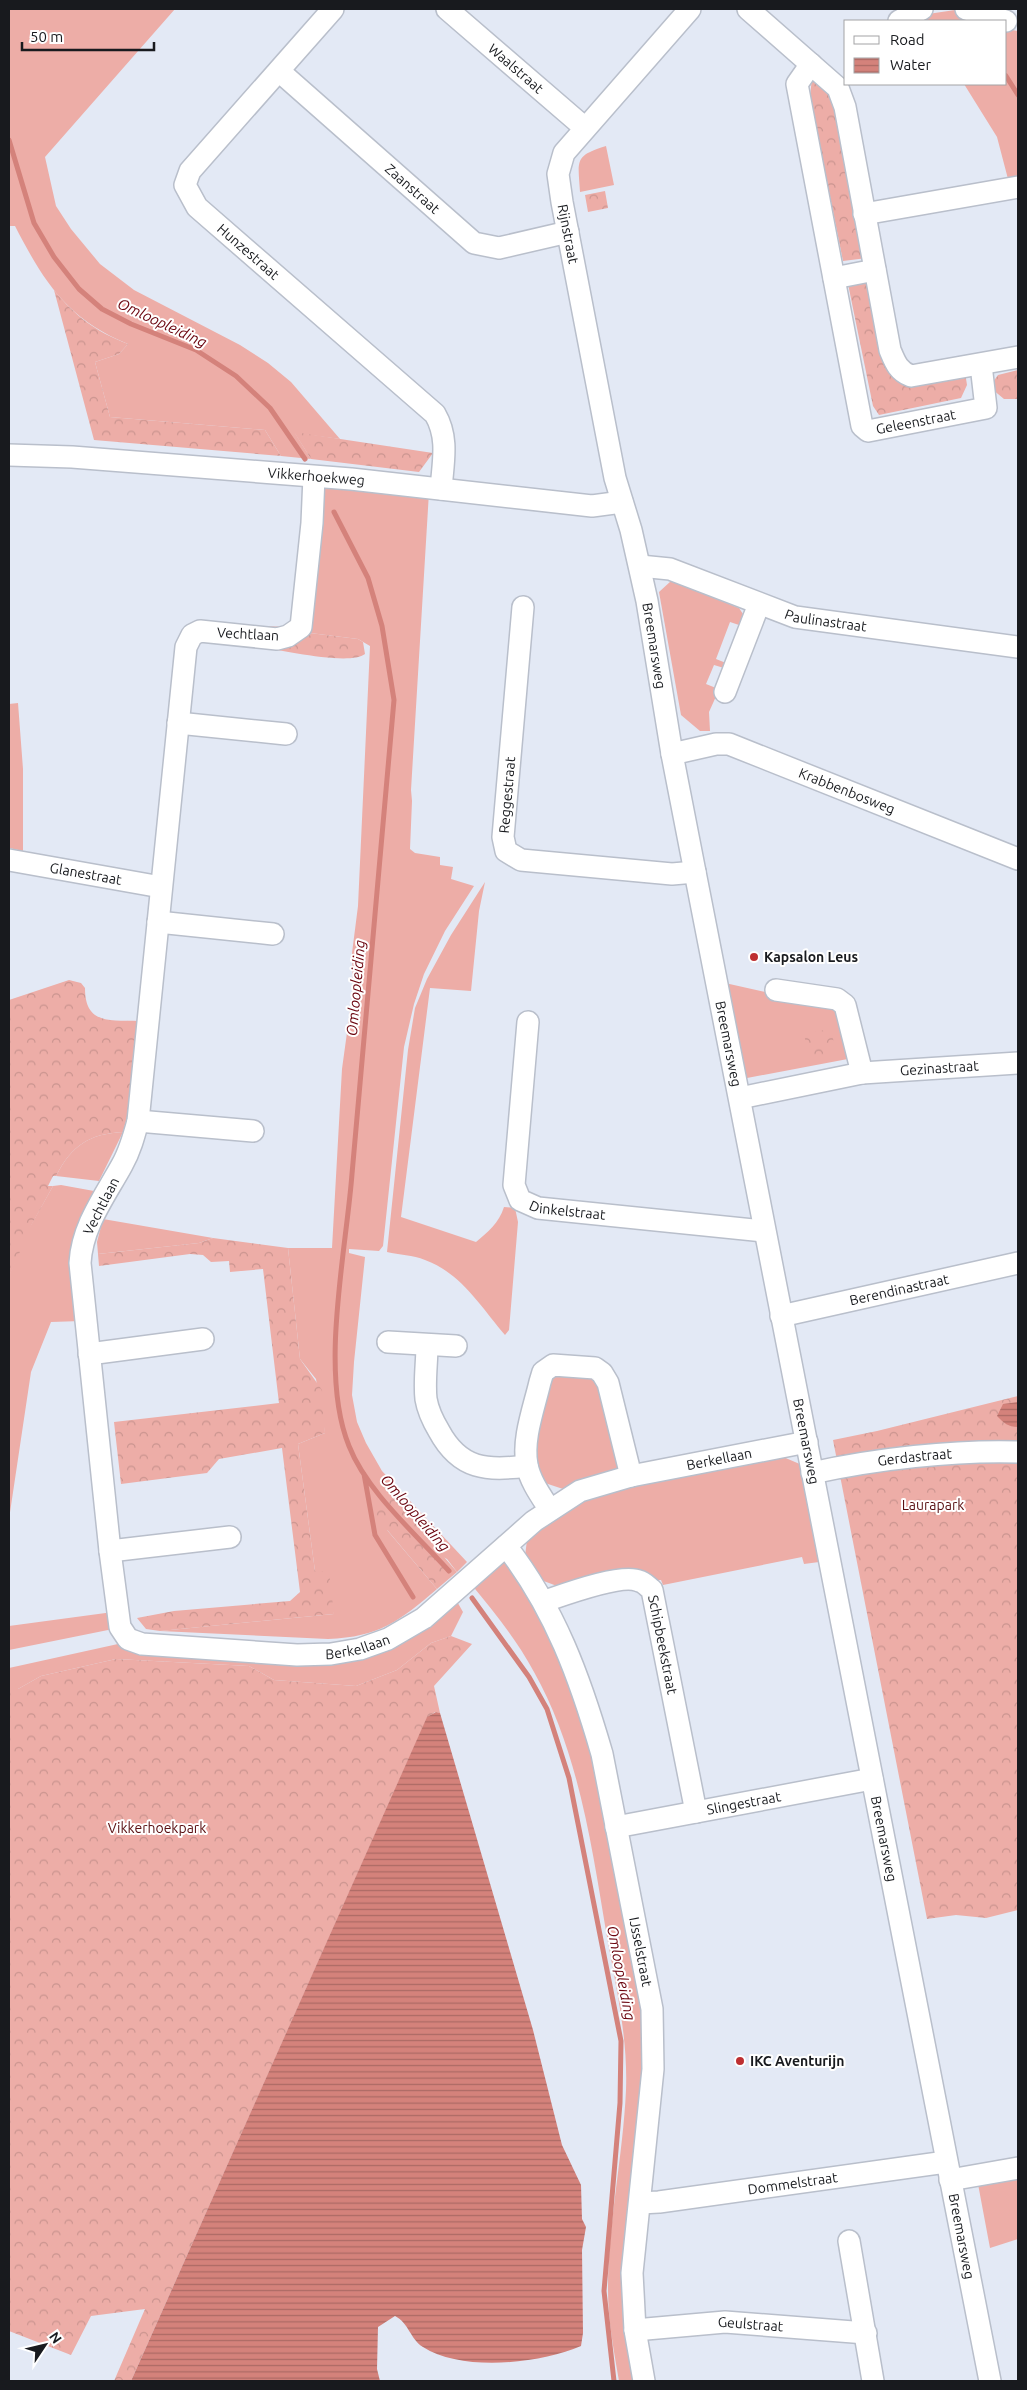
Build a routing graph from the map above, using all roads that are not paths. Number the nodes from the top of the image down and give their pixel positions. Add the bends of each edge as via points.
1 (333, 9) edge
2 (447, 9) edge
3 (748, 9) edge
4 (922, 9) edge
5 (966, 9) edge
6 (686, 10) edge
7 (901, 20) edge
8 (1003, 20) edge
9 (811, 64) junction
10 (279, 71) junction
11 (842, 84) edge
12 (585, 128) junction
13 (1018, 187) edge
14 (864, 214) junction
15 (568, 232) junction
16 (875, 270) junction
17 (834, 278) junction
18 (1018, 357) edge
19 (981, 365) junction
20 (9, 455) edge
21 (314, 477) junction
22 (441, 489) junction
23 (622, 502) junction
24 (640, 566) junction
25 (759, 604) junction
26 (523, 607) dead end
27 (1018, 647) edge
28 (725, 692) dead end
29 (178, 723) junction
30 (286, 734) dead end
31 (672, 754) junction
32 (1018, 859) edge
33 (9, 860) edge
34 (695, 872) junction
35 (161, 887) junction
36 (158, 922) junction
37 (273, 934) dead end
38 (776, 990) dead end
39 (528, 1022) dead end
40 (1018, 1062) edge
41 (862, 1073) junction
42 (740, 1098) junction
43 (138, 1121) junction
44 (253, 1131) dead end
45 (764, 1231) junction
46 (1018, 1263) edge
47 (781, 1316) junction
48 (203, 1339) dead end
49 (388, 1342) dead end
50 (427, 1345) junction
51 (456, 1346) dead end
52 (90, 1354) junction
53 (806, 1442) junction
54 (1018, 1452) edge
55 (527, 1466) junction
56 (812, 1472) junction
57 (631, 1476) junction
58 (550, 1510) junction
59 (230, 1538) dead end
60 (506, 1546) junction
61 (110, 1551) junction
62 (545, 1602) junction
63 (123, 1634) joint
64 (872, 1778) junction
65 (696, 1812) junction
66 (616, 1827) junction
67 (1018, 2168) edge
68 (948, 2171) junction
69 (640, 2203) junction
70 (849, 2241) dead end
71 (635, 2330) junction
72 (866, 2333) junction
73 (644, 2381) edge
74 (873, 2381) edge
75 (990, 2381) edge

1 - 10 street, Hunzestraat
2 - 12 street, Waalstraat
3 - 9 street
4 - 7 street
5 - 8 street
6 - 12 street, Rijnstraat
9 - 11 street
9 - 17 street, Geleenstraat via 797,84
10 - 15 street, Zaanstraat via 474,243 499,248
10 - 22 street, Hunzestraat via 190,171 185,185 189,196 197,208 435,414 445,440
11 - 14 street
12 - 15 street, Rijnstraat via 564,153 558,174
13 - 14 street
14 - 16 street
15 - 23 street, Rijnstraat
16 - 17 street
16 - 19 street via 890,350 903,373 911,376
17 - 19 street, Geleenstraat via 862,426 868,431 986,408
18 - 19 street
20 - 21 street, Vikkerhoekweg via 72,457
21 - 22 street, Vikkerhoekweg
21 - 29 street, Vechtlaan via 301,627 277,639 200,632 192,635 186,647
22 - 23 street, Vikkerhoekweg via 592,506
23 - 24 street, Breemarsweg
24 - 25 street, Paulinastraat via 670,570
24 - 31 street, Breemarsweg
25 - 27 street, Paulinastraat via 802,618
25 - 28 street
26 - 34 street, Reggestraat via 503,837 506,851 521,860 672,874
29 - 30 street
29 - 35 street, Vechtlaan
31 - 32 street, Krabbenbosweg via 714,744 729,744
31 - 34 street, Breemarsweg
33 - 35 street, Glanestraat
34 - 42 street, Breemarsweg
35 - 36 street, Vechtlaan
36 - 37 street
36 - 43 street, Vechtlaan
38 - 41 street via 837,999 845,1005
39 - 45 street, Dinkelstraat via 514,1185 520,1200 538,1208
40 - 41 street, Gezinastraat
41 - 42 street, Gezinastraat
42 - 45 street, Breemarsweg
43 - 44 street
43 - 52 street, Vechtlaan via 123,1162 96,1210 81,1248
45 - 47 street, Breemarsweg
46 - 47 street, Berendinastraat
47 - 53 street, Breemarsweg
48 - 52 street
49 - 50 street
50 - 51 street
50 - 55 street via 426,1398 431,1417 443,1439 458,1457 471,1464 505,1469
52 - 61 street, Vechtlaan
53 - 56 street, Breemarsweg
53 - 57 street, Berkellaan
54 - 56 street, Gerdastraat via 938,1455
55 - 57 street via 526,1446 543,1372 553,1365 595,1368 608,1383
55 - 58 street
56 - 64 street, Breemarsweg
57 - 58 street, Berkellaan via 580,1491
58 - 60 street, Berkellaan
59 - 61 street
60 - 62 street, IJsselstraat
60 - 63 street, Berkellaan via 424,1618 388,1639 360,1649 297,1655 142,1644
61 - 63 street, Vechtlaan
62 - 65 street, Schipbeekstraat via 576,1590 624,1580 639,1580 652,1590
62 - 66 street, IJsselstraat via 593,1722
64 - 65 street, Slingestraat
64 - 68 street, Breemarsweg
65 - 66 street, Slingestraat
66 - 69 street, IJsselstraat via 652,2010 653,2069
67 - 68 street, Dommelstraat
68 - 69 street, Dommelstraat
68 - 75 street, Breemarsweg
69 - 71 street, IJsselstraat via 632,2273
70 - 72 street
71 - 72 street, Geulstraat via 725,2322
71 - 73 street, IJsselstraat
72 - 74 street

